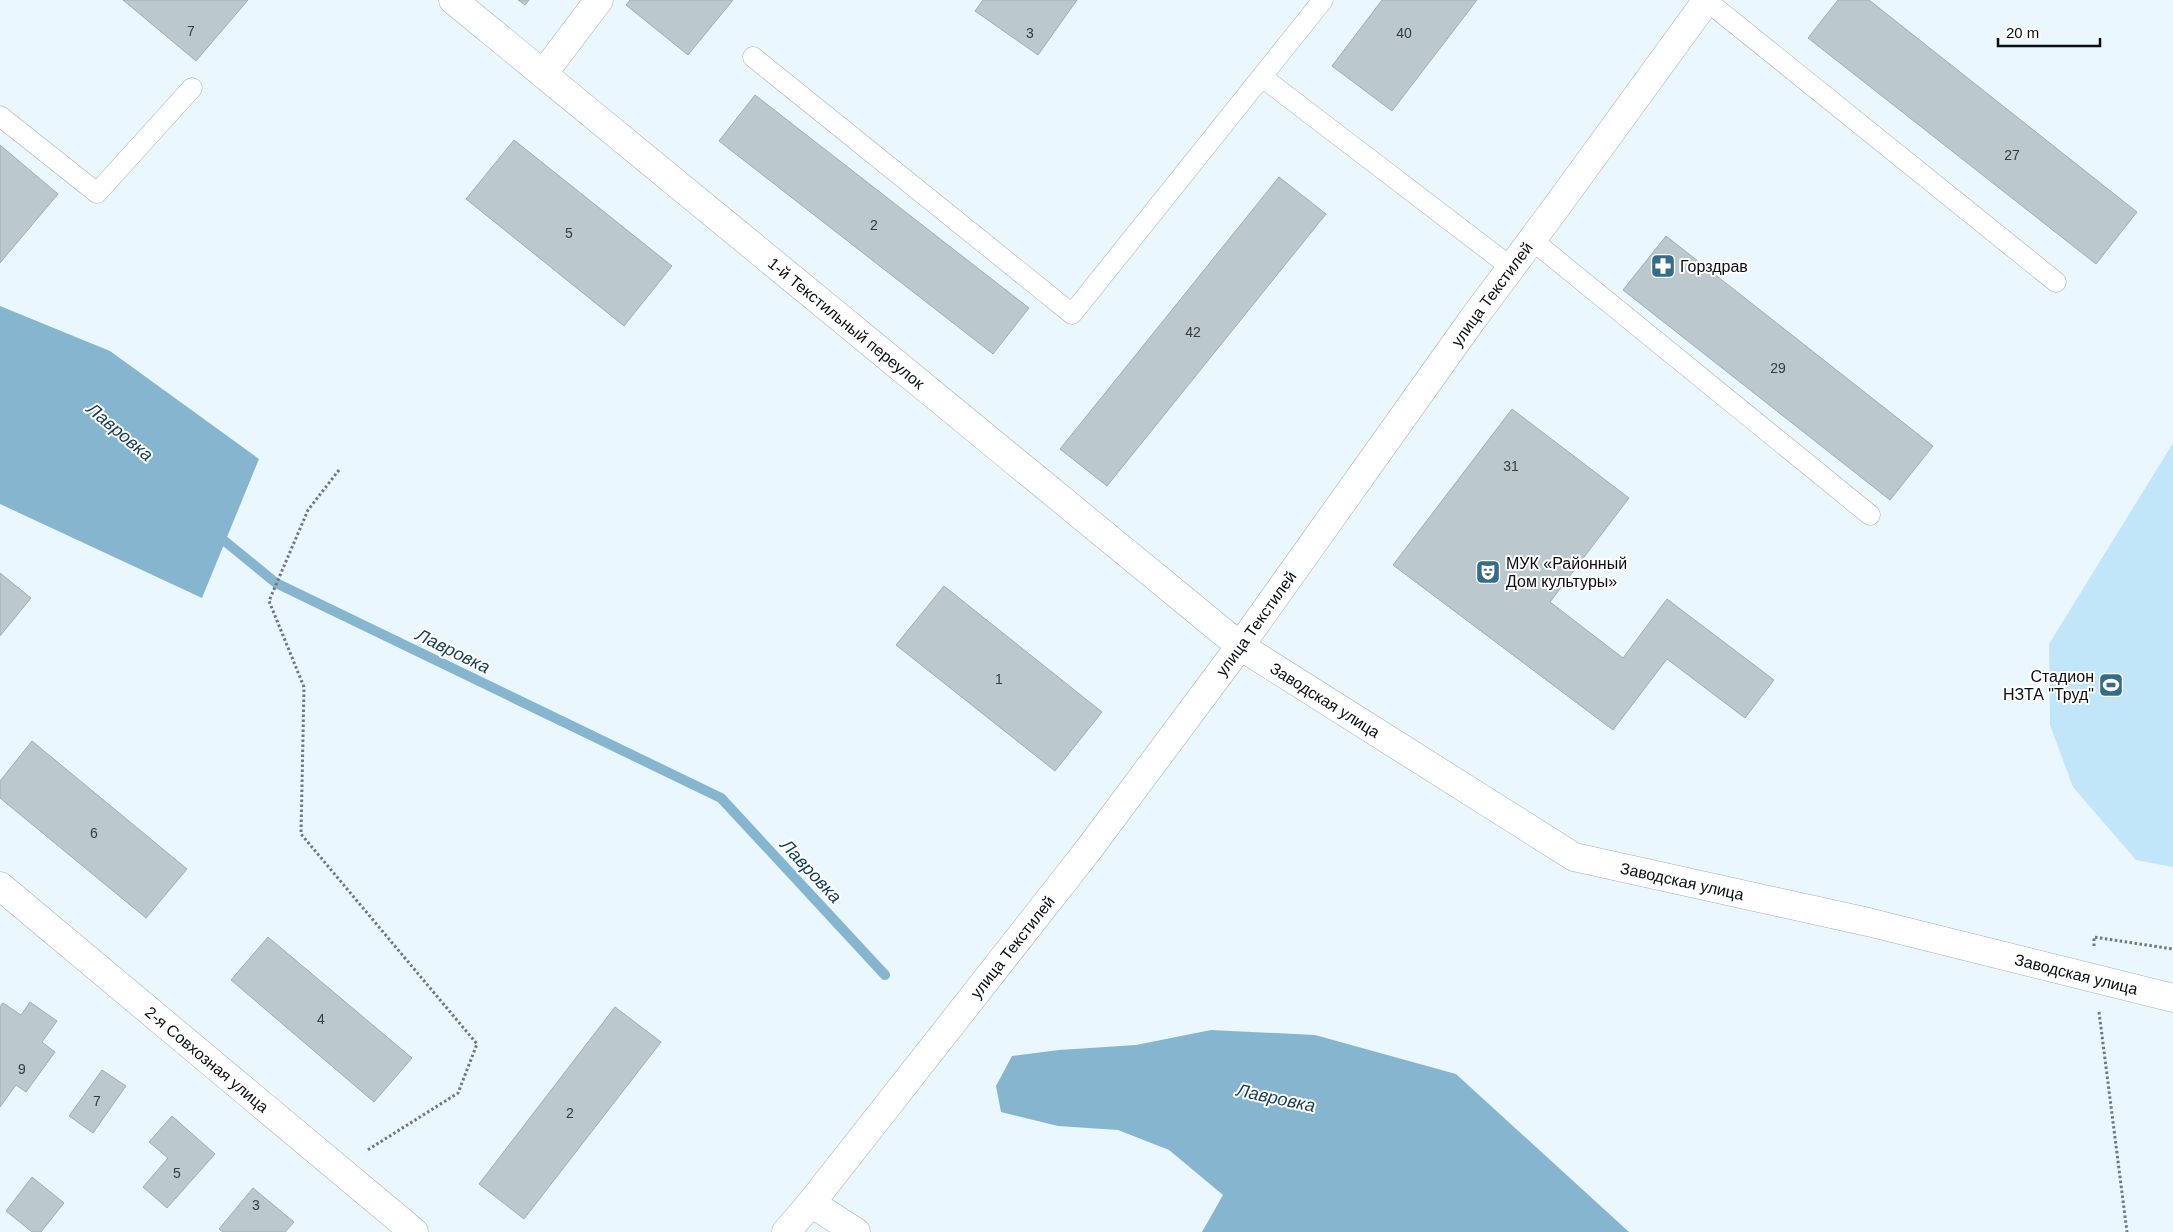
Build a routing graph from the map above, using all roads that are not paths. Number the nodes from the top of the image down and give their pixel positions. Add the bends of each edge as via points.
1 (453, 0) edge
2 (600, 0) edge
3 (1323, 0) edge
4 (1707, 0) edge
5 (753, 57) dead end
6 (543, 74) junction
7 (1262, 77) junction
8 (192, 88) dead end
9 (0, 116) edge
10 (1532, 240) junction
11 (1512, 268) junction
12 (2056, 282) dead end
13 (1870, 515) dead end
14 (1240, 646) junction
15 (0, 886) edge
16 (2173, 998) edge
17 (811, 1203) junction
18 (414, 1232) edge
19 (786, 1232) edge
20 (856, 1232) edge

1 - 6 street, 1-й Текстильный переулок
2 - 6 street
3 - 7 lane
4 - 10 street, улица Текстилей
4 - 12 lane
5 - 7 lane via 1072,314
6 - 14 street, 1-й Текстильный переулок
7 - 11 lane
8 - 9 lane via 96,193
10 - 11 street, улица Текстилей
10 - 13 lane
11 - 14 street, улица Текстилей
14 - 16 street, Заводская улица via 1574,857 1868,922
14 - 17 street, улица Текстилей via 1089,849
15 - 18 street, 2-я Совхозная улица
17 - 19 street, улица Текстилей
17 - 20 street

